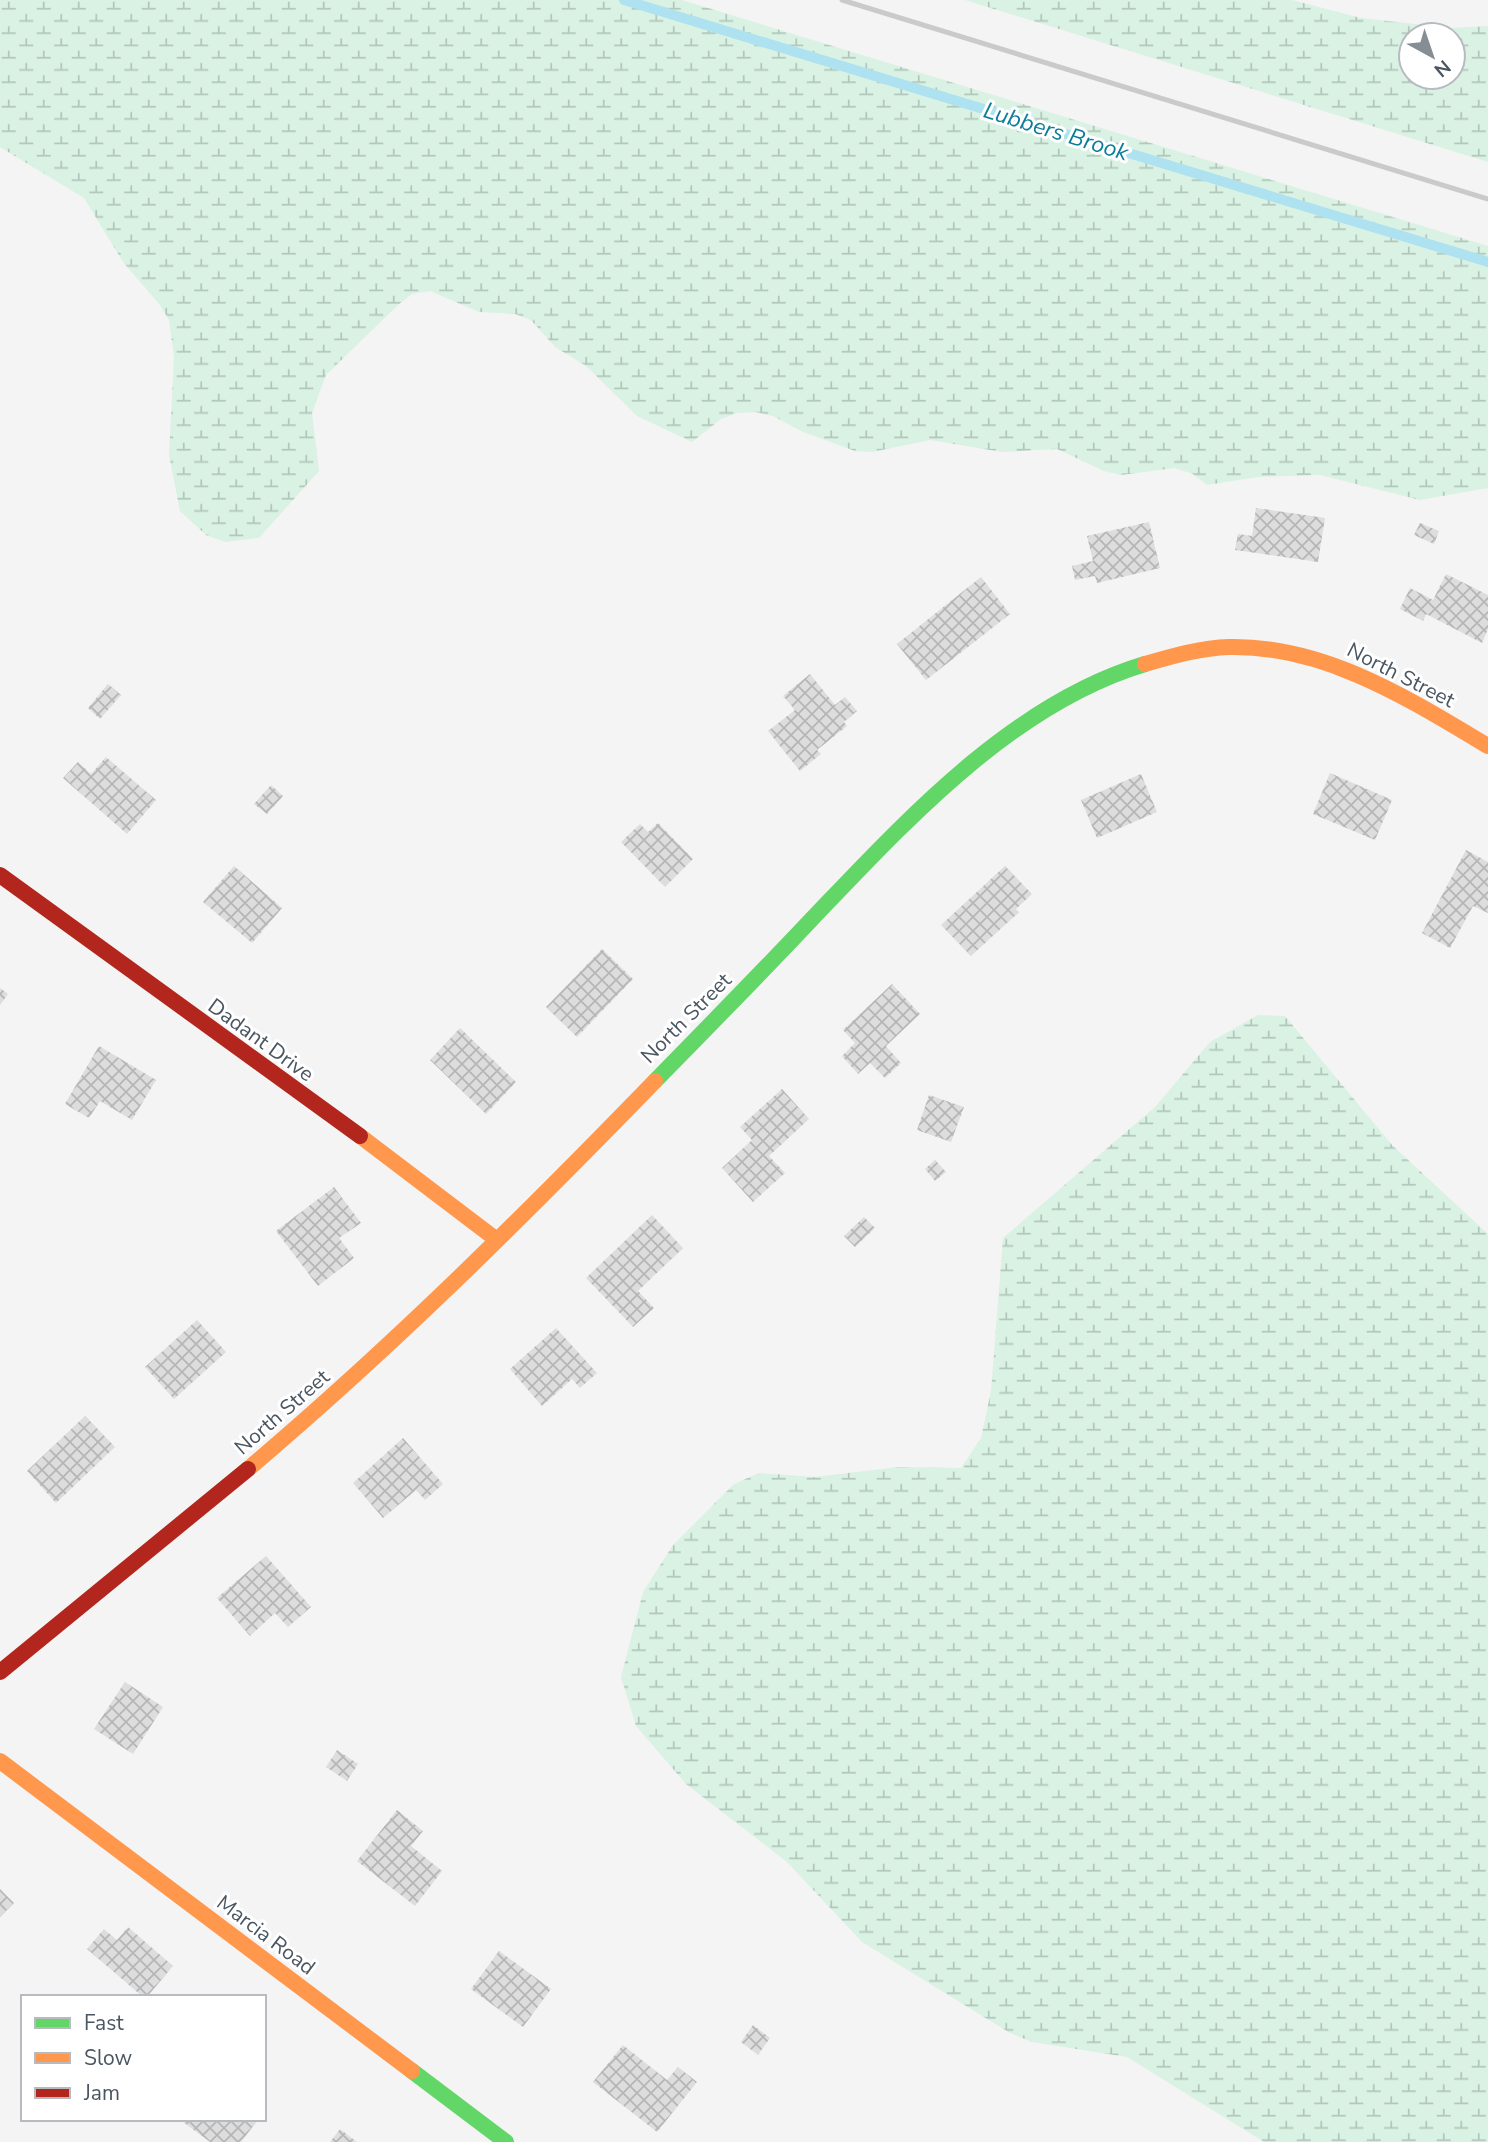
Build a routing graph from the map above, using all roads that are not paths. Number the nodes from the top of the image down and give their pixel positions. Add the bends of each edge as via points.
1 (1488, 746) edge
2 (0, 875) edge
3 (497, 1240) junction
4 (0, 1672) edge
5 (0, 1761) edge
6 (506, 2142) edge

1 - 3 street, North Street via 1368,678 1296,653 1219,647 1149,662 1087,687 985,754 902,827
2 - 3 street, Dadant Drive
3 - 4 street, North Street via 270,1451
5 - 6 street, Marcia Road

